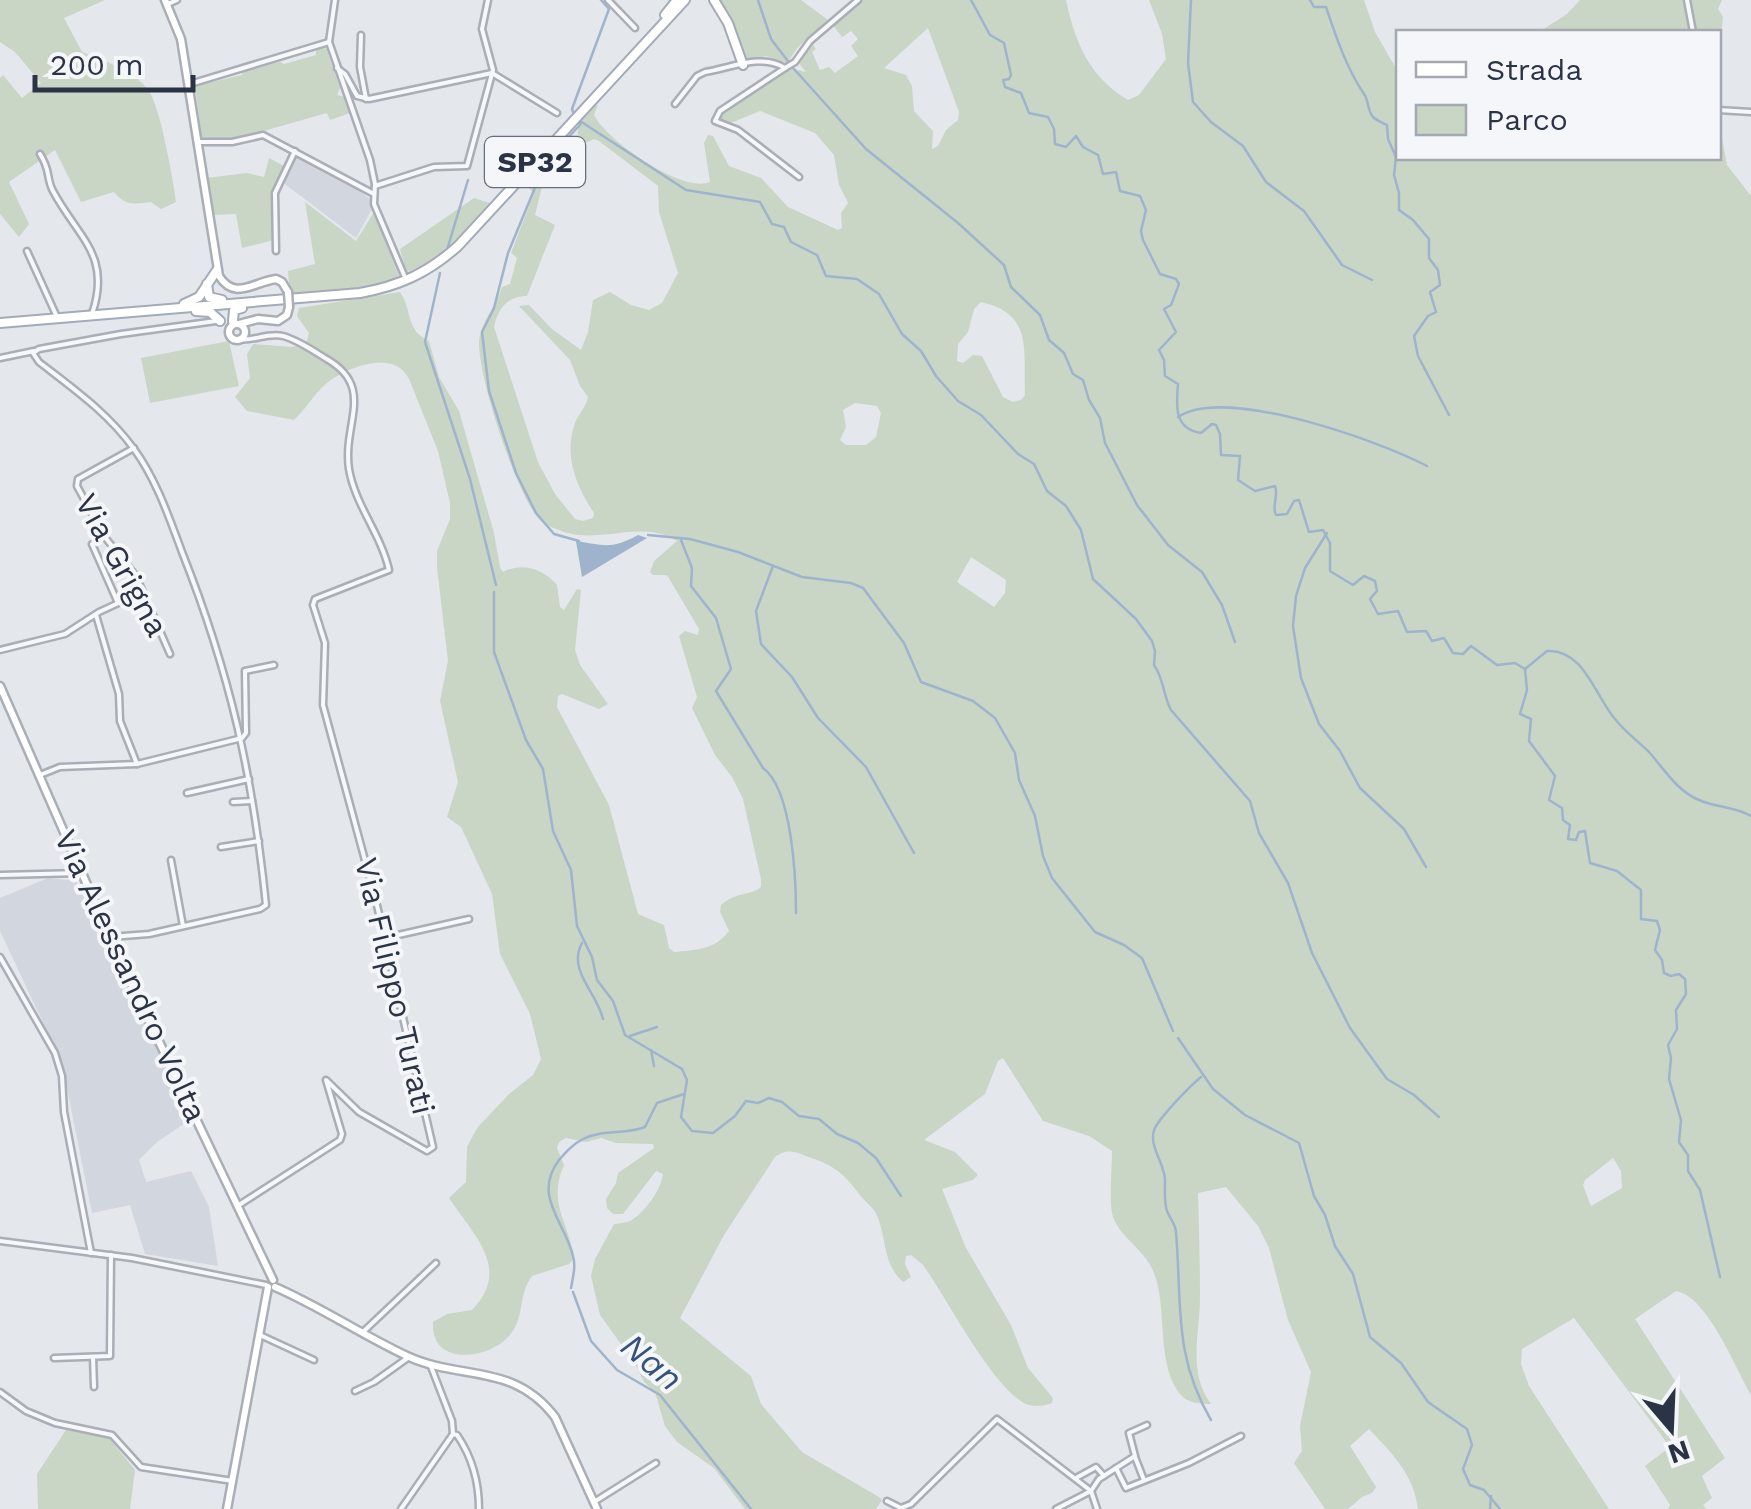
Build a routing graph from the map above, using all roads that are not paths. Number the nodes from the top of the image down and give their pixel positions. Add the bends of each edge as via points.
1 (177, 0) edge
2 (335, 0) edge
3 (488, 0) edge
4 (608, 0) edge
5 (677, 0) edge
6 (687, 0) edge
7 (714, 0) edge
8 (858, 0) edge
9 (1687, 0) edge
10 (166, 2) edge
11 (635, 28) dead end
12 (1693, 30) edge
13 (361, 36) dead end
14 (648, 38) junction
15 (329, 42) junction
16 (743, 65) junction
17 (337, 68) junction
18 (785, 68) junction
19 (492, 73) junction
20 (189, 84) junction
21 (366, 99) junction
22 (674, 104) dead end
23 (1721, 110) edge
24 (1751, 112) edge
25 (557, 113) dead end
26 (197, 142) junction
27 (294, 152) junction
28 (40, 154) dead end
29 (799, 177) dead end
30 (375, 186) junction
31 (374, 194) junction
32 (276, 251) dead end
33 (27, 252) dead end
34 (217, 270) junction
35 (404, 276) dead end
36 (208, 284) junction
37 (284, 296) junction
38 (266, 301) junction
39 (171, 308) junction
40 (92, 314) junction
41 (56, 317) junction
42 (220, 321) junction
43 (0, 323) edge
44 (240, 325) junction
45 (229, 333) junction
46 (255, 338) junction
47 (238, 339) junction
48 (34, 351) junction
49 (0, 358) edge
50 (134, 448) junction
51 (92, 544) dead end
52 (144, 591) junction
53 (118, 603) junction
54 (96, 614) junction
55 (0, 650) edge
56 (170, 654) dead end
57 (274, 665) dead end
58 (0, 686) edge
59 (242, 738) junction
60 (137, 764) junction
61 (39, 775) junction
62 (250, 779) junction
63 (187, 793) dead end
64 (252, 801) junction
65 (234, 802) dead end
66 (259, 841) junction
67 (221, 847) dead end
68 (171, 860) dead end
69 (81, 873) junction
70 (0, 875) edge
71 (469, 919) dead end
72 (183, 926) junction
73 (110, 937) junction
74 (385, 938) junction
75 (0, 957) edge
76 (239, 1205) junction
77 (0, 1241) edge
78 (92, 1252) junction
79 (111, 1255) junction
80 (436, 1263) dead end
81 (271, 1284) junction
82 (364, 1331) junction
83 (260, 1334) junction
84 (93, 1357) junction
85 (408, 1357) junction
86 (54, 1358) dead end
87 (314, 1360) dead end
88 (430, 1364) junction
89 (94, 1386) dead end
90 (0, 1392) edge
91 (355, 1392) dead end
92 (1147, 1425) dead end
93 (453, 1434) junction
94 (1241, 1436) dead end
95 (1135, 1456) junction
96 (656, 1463) dead end
97 (1116, 1468) junction
98 (1104, 1476) junction
99 (1076, 1478) junction
100 (1144, 1480) junction
101 (233, 1481) junction
102 (1091, 1492) junction
103 (887, 1501) dead end
104 (595, 1506) edge
105 (228, 1509) edge
106 (400, 1509) edge
107 (479, 1509) edge
108 (1056, 1509) edge
109 (1097, 1509) edge

1 - 10 street
2 - 15 street
3 - 19 street via 482,29
4 - 11 street
5 - 14 main road, SP32
6 - 14 main road, SP32
7 - 16 main road
8 - 18 street
9 - 12 street
10 - 20 street
13 - 21 street
14 - 37 main road, SP32 via 440,263 394,287
15 - 17 street
15 - 20 street
16 - 18 street via 771,60
16 - 22 street via 697,76
17 - 21 street
17 - 30 street
18 - 29 street via 714,121 738,130
19 - 21 street
19 - 25 street
19 - 30 street via 467,166 434,167
20 - 26 street
23 - 24 street
26 - 27 street via 260,134
26 - 34 street
27 - 31 street
27 - 32 street via 275,193
28 - 40 street via 50,187 96,260
30 - 31 street
31 - 35 street
33 - 41 street
34 - 36 main road
34 - 37 street via 224,283 242,290 282,282
36 - 38 main road via 212,300
36 - 39 main road via 194,300
37 - 38 main road, SP32
37 - 44 main road via 270,305 235,309
37 - 44 street, bridge via 289,307 280,320
38 - 39 main road, SP32
39 - 40 main road, SP32
39 - 42 main road via 205,311
40 - 41 main road, SP32
41 - 43 main road, SP32
42 - 44 street
42 - 45 street
42 - 48 street
44 - 45 street
44 - 46 street
44 - 47 street
45 - 47 street
46 - 47 street
46 - 74 street, Via Filippo Turati via 288,338 332,362 351,379 355,394 350,474 390,567 312,603 325,643 323,706
48 - 49 street
48 - 50 street
50 - 52 street, Via Grigna via 77,484
50 - 59 street via 164,506 222,658
51 - 53 street
52 - 53 street
52 - 56 street, Via Grigna
53 - 54 street
54 - 55 street via 65,634
54 - 60 street via 120,694 120,721
57 - 59 street via 245,670
58 - 61 street, Via Alessandro Volta
59 - 60 street
59 - 62 street
60 - 61 street via 60,767
61 - 69 street, Via Alessandro Volta
62 - 63 street
62 - 64 street
64 - 65 street
64 - 66 street
66 - 67 street
66 - 72 street via 266,905
68 - 72 street
69 - 70 street
69 - 73 street, Via Alessandro Volta
71 - 74 street
72 - 73 street
73 - 76 street, Via Alessandro Volta
74 - 76 street, Via Filippo Turati via 432,1148 359,1112 326,1080 340,1140
75 - 78 street via 58,1064
76 - 81 street, Via Alessandro Volta
77 - 78 street
78 - 79 street
79 - 81 street
79 - 84 street via 110,1356
80 - 82 street
81 - 82 street
81 - 83 street
82 - 85 street
83 - 87 street
83 - 101 street
84 - 86 street
84 - 89 street
85 - 88 street
85 - 91 street
88 - 93 street
88 - 104 street via 513,1382 545,1404
90 - 101 street via 54,1423 112,1436 141,1467
92 - 95 street via 1128,1433
93 - 106 street
93 - 107 street via 476,1475
94 - 100 street
95 - 97 street
95 - 100 street
96 - 104 street
97 - 98 street
97 - 100 street via 1126,1488
98 - 99 street via 1096,1468
98 - 102 street
99 - 102 street
99 - 103 street via 997,1419 911,1504 901,1508
101 - 105 street
102 - 108 street
102 - 109 street

